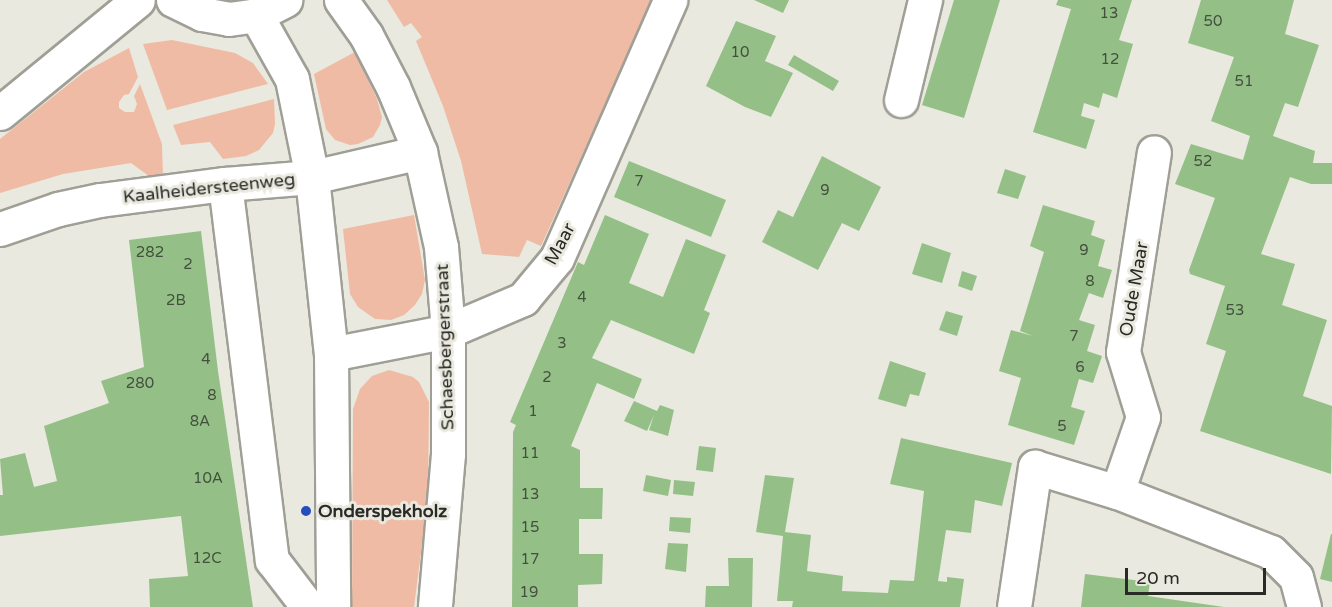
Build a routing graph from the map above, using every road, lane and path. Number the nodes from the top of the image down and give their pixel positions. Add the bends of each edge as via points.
1 (138, 0) edge
2 (173, 0) edge
3 (285, 0) edge
4 (341, 0) edge
5 (670, 0) edge
6 (925, 0) edge
7 (256, 15) junction
8 (901, 100) dead end
9 (0, 112) edge
10 (420, 152) junction
11 (1154, 152) dead end
12 (312, 177) junction
13 (225, 184) junction
14 (0, 229) edge
15 (448, 331) junction
16 (331, 354) junction
17 (1117, 492) junction
18 (309, 607) edge
19 (333, 607) edge
20 (435, 607) edge
21 (1014, 607) edge
22 (1304, 607) edge

1 - 9 street
2 - 7 street via 202,14 229,19
3 - 7 street
4 - 10 street, Schaesbergerstraat via 366,35
5 - 15 street, Maar via 557,258 523,299
6 - 8 street
7 - 12 street via 292,79
10 - 12 street, Kaalheidersteenweg
10 - 15 street, Schaesbergerstraat via 441,247
11 - 17 street, Oude Maar via 1124,352 1143,417
12 - 13 street, Kaalheidersteenweg
12 - 16 street
13 - 14 street, Kaalheidersteenweg via 90,202 49,211
13 - 18 street via 272,560
15 - 16 street, Maar
15 - 20 street, Schaesbergerstraat via 448,454
16 - 19 street
17 - 21 street via 1035,467
17 - 22 street via 1271,552 1296,578

